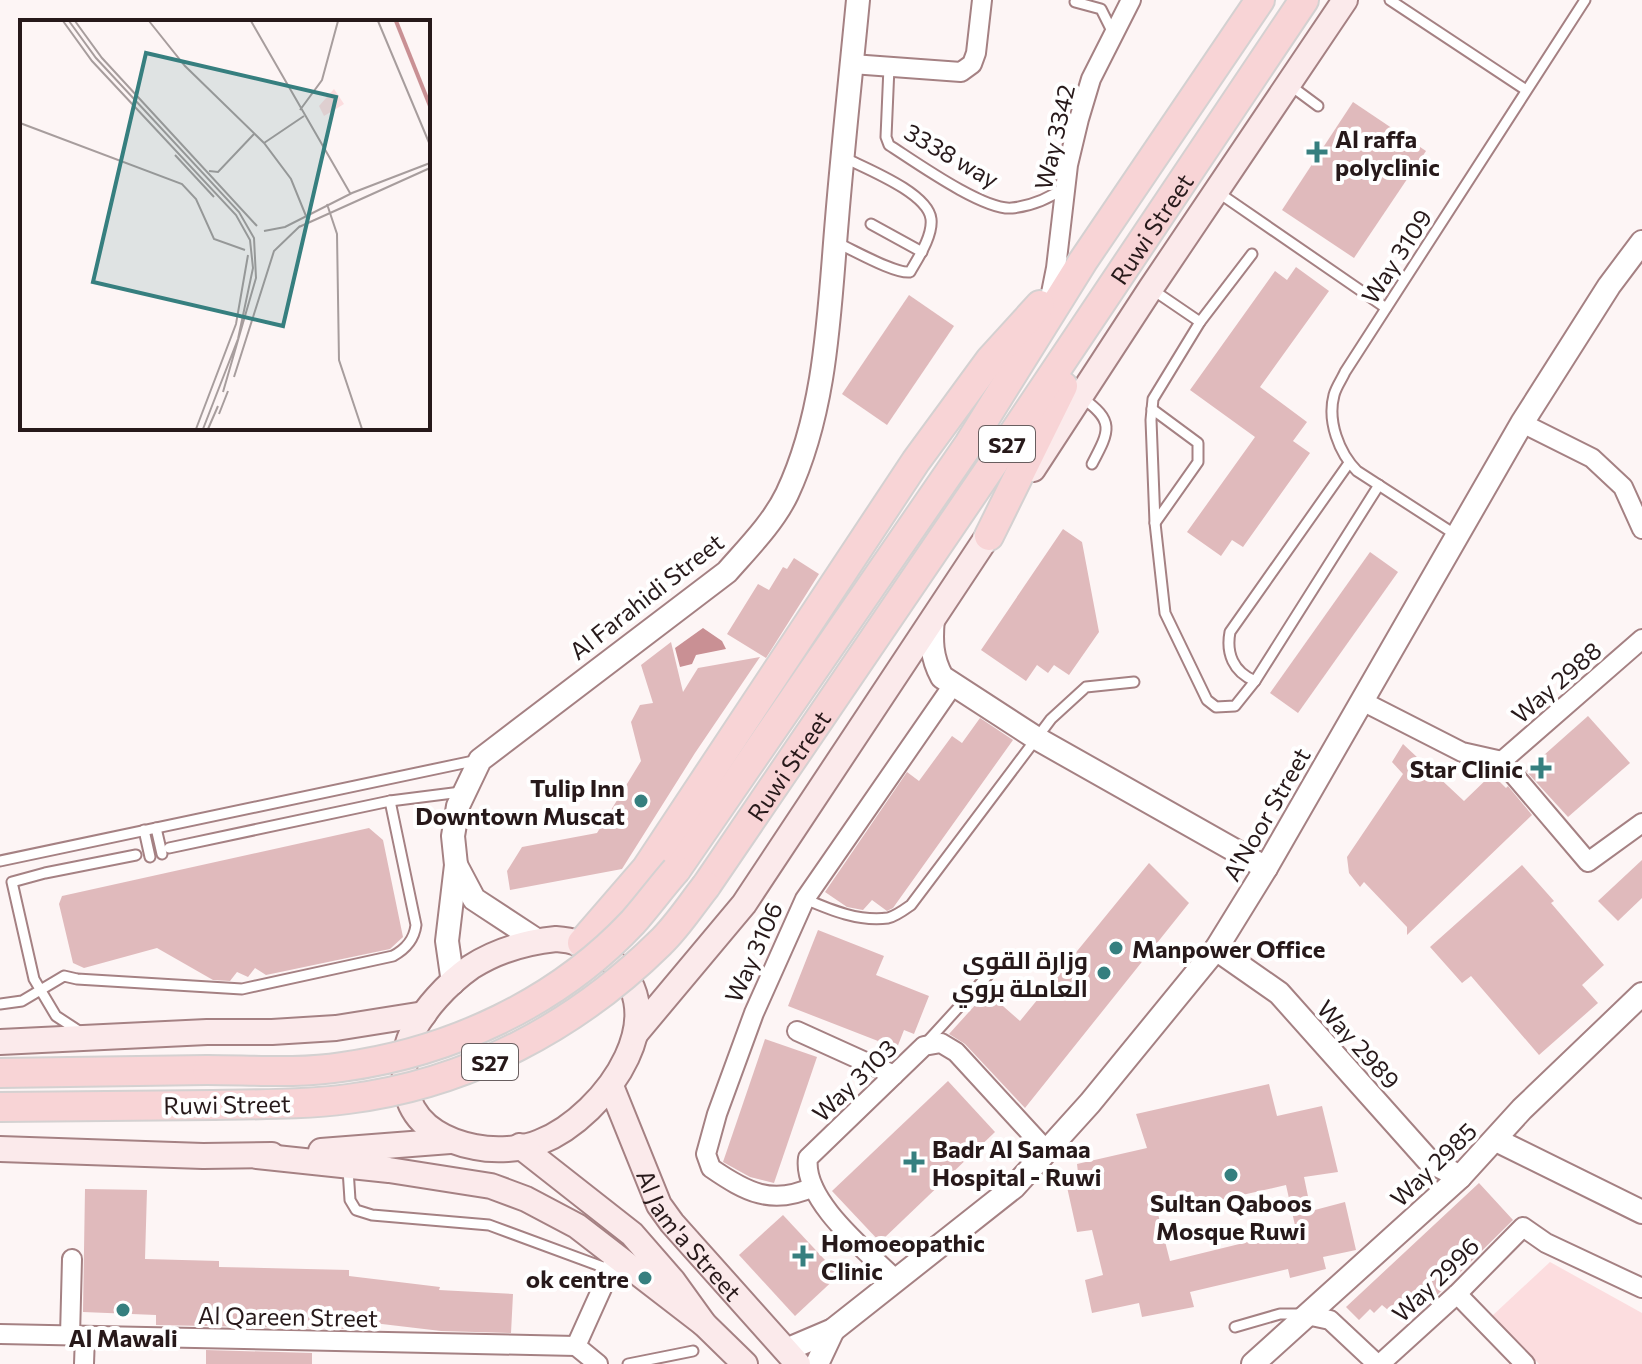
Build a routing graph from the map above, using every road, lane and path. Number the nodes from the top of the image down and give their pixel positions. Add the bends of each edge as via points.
1 (858, 0) edge
2 (982, 0) edge
3 (1131, 0) edge
4 (1260, 0) edge
5 (1304, 0) edge
6 (1345, 0) edge
7 (1390, 0) edge
8 (1585, 0) edge
9 (1075, 2) dead end
10 (1113, 35) junction
11 (852, 64) junction
12 (889, 67) junction
13 (1289, 84) junction
14 (1526, 90) junction
15 (1318, 106) dead end
16 (843, 157) junction
17 (1065, 187) junction
18 (1216, 191) junction
19 (871, 224) dead end
20 (835, 242) junction
21 (1642, 242) edge
22 (922, 252) junction
23 (1252, 254) dead end
24 (1083, 261) junction
25 (1116, 280) junction
26 (1151, 288) junction
27 (1051, 293) junction
28 (1386, 308) junction
29 (1200, 322) junction
30 (1081, 397) junction
31 (1152, 409) junction
32 (1522, 423) junction
33 (1349, 463) junction
34 (1092, 464) dead end
35 (1642, 481) edge
36 (1379, 485) junction
37 (1623, 487) junction
38 (1155, 523) junction
39 (1642, 529) edge
40 (989, 536) junction
41 (1459, 536) junction
42 (933, 618) junction
43 (1642, 639) edge
44 (1255, 681) junction
45 (1134, 682) dead end
46 (953, 685) junction
47 (1362, 701) junction
48 (1036, 738) junction
49 (480, 760) junction
50 (1502, 761) junction
51 (465, 791) junction
52 (390, 801) junction
53 (1642, 823) edge
54 (156, 828) junction
55 (144, 830) junction
56 (136, 855) dead end
57 (150, 857) dead end
58 (0, 861) edge
59 (456, 865) junction
60 (1266, 868) junction
61 (805, 899) junction
62 (538, 941) junction
63 (582, 943) junction
64 (1216, 949) junction
65 (989, 974) dead end
66 (453, 983) junction
67 (40, 992) junction
68 (1642, 994) edge
69 (0, 1004) edge
70 (424, 1014) junction
71 (797, 1031) dead end
72 (636, 1033) junction
73 (89, 1038) junction
74 (0, 1042) edge
75 (924, 1046) junction
76 (0, 1073) edge
77 (894, 1075) junction
78 (611, 1086) junction
79 (0, 1107) edge
80 (1496, 1140) junction
81 (450, 1141) junction
82 (520, 1146) junction
83 (0, 1149) edge
84 (1047, 1151) junction
85 (257, 1156) junction
86 (347, 1166) junction
87 (1460, 1177) junction
88 (813, 1187) junction
89 (1642, 1212) edge
90 (72, 1259) dead end
91 (614, 1262) junction
92 (896, 1280) junction
93 (1642, 1288) edge
94 (1457, 1294) junction
95 (1326, 1297) junction
96 (1307, 1315) junction
97 (1330, 1320) junction
98 (704, 1324) junction
99 (1235, 1327) dead end
100 (833, 1330) junction
101 (0, 1334) edge
102 (77, 1336) junction
103 (576, 1346) junction
104 (693, 1351) dead end
105 (792, 1357) edge
106 (84, 1364) edge
107 (598, 1364) edge
108 (628, 1364) edge
109 (745, 1364) edge
110 (817, 1364) edge
111 (1253, 1364) edge
112 (1379, 1364) edge
113 (1525, 1364) edge

1 - 11 street, Al Farahidi Street
2 - 12 street via 976,53 961,72
3 - 10 street, Way 3342
4 - 24 main road, Ruwi Street / S27
5 - 25 main road, Ruwi Street / S27
6 - 13 main road
7 - 14 lane
8 - 14 lane, Way 3109
9 - 10 lane via 1101,9
10 - 17 street, Way 3342 via 1087,92
11 - 12 street
11 - 16 street, Al Farahidi Street
12 - 17 lane, 3338 way via 889,145 969,194 1009,209 1038,202
13 - 15 lane
13 - 18 main road
14 - 28 lane, Way 3109
16 - 20 street, Al Farahidi Street
16 - 22 lane via 928,209 932,223
17 - 27 street, Way 3342
18 - 26 main road
18 - 28 lane
19 - 22 lane
20 - 22 lane via 904,273
20 - 49 street, Al Farahidi Street via 815,414 785,498 727,572
21 - 32 street, A'Noor Street
23 - 29 lane
24 - 27 main road
24 - 76 main road, Ruwi Street / S27, bridge via 969,444 676,870 585,966 532,1003 474,1032 341,1067
25 - 40 main road
25 - 79 main road, Ruwi Street / S27, bridge via 706,886 662,942 551,1031 487,1063 350,1099
26 - 29 lane
26 - 30 main road
27 - 63 main road via 990,360 916,461 646,869
28 - 33 lane, Way 3109 via 1334,395 1333,421
29 - 31 lane
30 - 34 lane via 1100,411 1107,426
30 - 40 main road
31 - 38 lane
31 - 38 lane via 1198,443 1199,454
32 - 37 street via 1592,458
32 - 41 street, A'Noor Street
33 - 36 lane
33 - 44 lane via 1230,632 1227,649 1238,669
35 - 37 street
36 - 41 lane
36 - 44 lane
37 - 39 street
38 - 44 lane via 1165,613 1207,700 1216,707 1235,706
40 - 42 main road
41 - 47 street, A'Noor Street
42 - 46 street via 934,663
42 - 72 main road via 744,904
43 - 50 street, Way 2988
45 - 48 lane via 1086,687
46 - 48 street
46 - 61 street, Way 3106
47 - 50 street via 1462,752
47 - 60 street, A'Noor Street
48 - 60 street
48 - 61 lane via 911,905 891,918 841,914
49 - 51 street, Al Farahidi Street
49 - 54 lane
50 - 53 street via 1588,862
51 - 52 lane
51 - 59 street, Al Farahidi Street via 453,836
52 - 54 lane via 165,851
52 - 67 lane via 416,925 415,935 393,956 242,989 64,976
54 - 55 lane
55 - 57 lane
55 - 58 lane
56 - 67 lane via 12,882
59 - 62 street, Al Farahidi Street via 474,899
59 - 66 street, Al Farahidi Street via 447,941
60 - 64 street, A'Noor Street
61 - 88 street, Way 3106 via 754,1013 706,1154 711,1168 757,1194 784,1197
62 - 63 main road
62 - 66 main road via 501,951
63 - 72 main road via 613,961 629,982
64 - 84 street, A'Noor Street
64 - 87 street, Way 2989 via 1279,993 1428,1160
65 - 75 lane
66 - 70 main road
67 - 69 lane
67 - 73 lane via 56,1016
68 - 80 street, Way 2985
70 - 73 main road via 320,1029
70 - 81 main road via 410,1037 404,1067 409,1100 425,1125
71 - 77 street
72 - 78 main road
73 - 74 main road
75 - 77 street, Way 3103
75 - 84 street, Way 3103 via 941,1043 956,1052
77 - 88 street, Way 3103 via 808,1158
78 - 82 main road via 566,1128 539,1143
78 - 105 main road, Al Jam'a Street via 659,1205
80 - 87 street, Way 2985
80 - 89 street
81 - 82 main road via 489,1150
81 - 85 main road
82 - 98 main road, Al Jam'a Street via 632,1234
83 - 85 main road
84 - 92 street, A'Noor Street via 1014,1187
85 - 86 main road
86 - 91 main road via 491,1186 577,1226
86 - 91 lane via 356,1210 489,1225
87 - 95 street, Way 2985
88 - 92 street via 829,1213
90 - 102 street
91 - 98 main road
91 - 103 street
92 - 100 street, A'Noor Street
93 - 94 street, Way 2996 via 1523,1227
94 - 112 street, Way 2996
94 - 113 street
95 - 96 street, Way 2985
95 - 97 street
96 - 97 street
96 - 99 lane via 1280,1314
96 - 111 street, Way 2985
97 - 112 street
98 - 109 main road, Al Jam'a Street
100 - 105 street, A'Noor Street
100 - 110 street, A'Noor Street
101 - 102 street, Al Qareen Street
102 - 103 street, Al Qareen Street
102 - 106 street
103 - 107 street
104 - 108 lane

